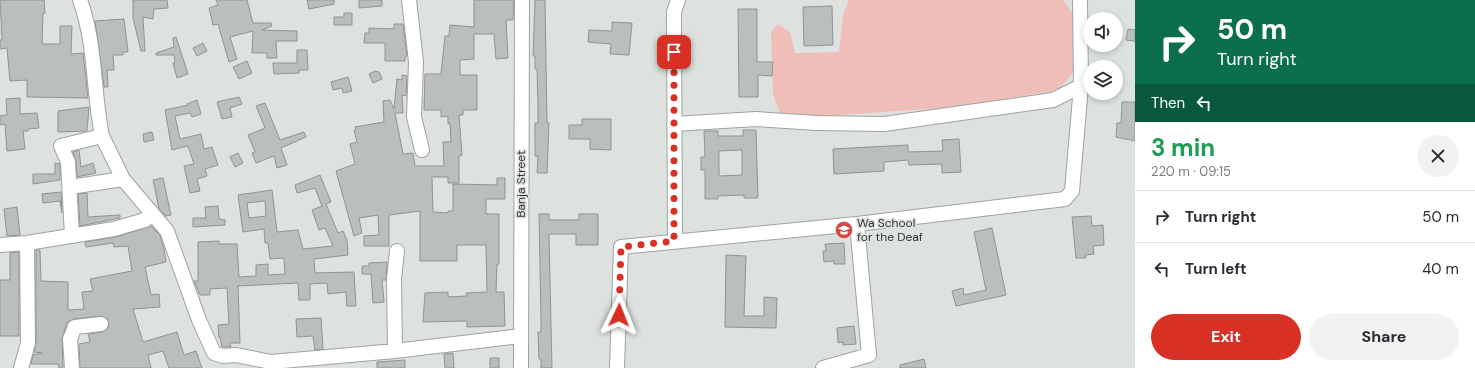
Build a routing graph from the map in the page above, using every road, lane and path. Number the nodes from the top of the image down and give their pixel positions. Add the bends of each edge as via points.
1 (80, 0) edge
2 (409, 0) edge
3 (522, 0) edge
4 (678, 0) edge
5 (1080, 0) edge
6 (1081, 86) junction
7 (674, 124) junction
8 (102, 136) junction
9 (422, 150) dead end
10 (123, 179) junction
11 (70, 187) junction
12 (152, 215) junction
13 (857, 224) junction
14 (72, 236) junction
15 (674, 241) junction
16 (27, 243) junction
17 (0, 245) edge
18 (397, 251) dead end
19 (101, 324) dead end
20 (521, 336) junction
21 (395, 351) junction
22 (271, 365) edge
23 (21, 368) edge
24 (72, 368) edge
25 (521, 368) edge
26 (617, 368) edge
27 (822, 368) edge

1 - 8 street via 93,59
2 - 9 street via 416,62 414,117
3 - 20 street, Banja Street
4 - 7 street via 674,12
5 - 6 street
6 - 7 street via 1052,100 884,124 756,119
6 - 13 street via 1072,191 1065,199
7 - 15 street
8 - 10 street
8 - 11 street via 61,146 68,162
10 - 11 street
10 - 12 street
11 - 14 street
12 - 14 street via 145,220 114,229
12 - 22 street via 167,231 189,294 214,353 223,356 236,354
13 - 15 street
13 - 27 street via 869,355
14 - 16 street
15 - 26 street via 621,247
16 - 17 street
16 - 23 street via 28,343
18 - 21 street via 394,279
19 - 24 street via 75,327 70,339
20 - 21 street
20 - 25 street, Banja Street
21 - 22 street

